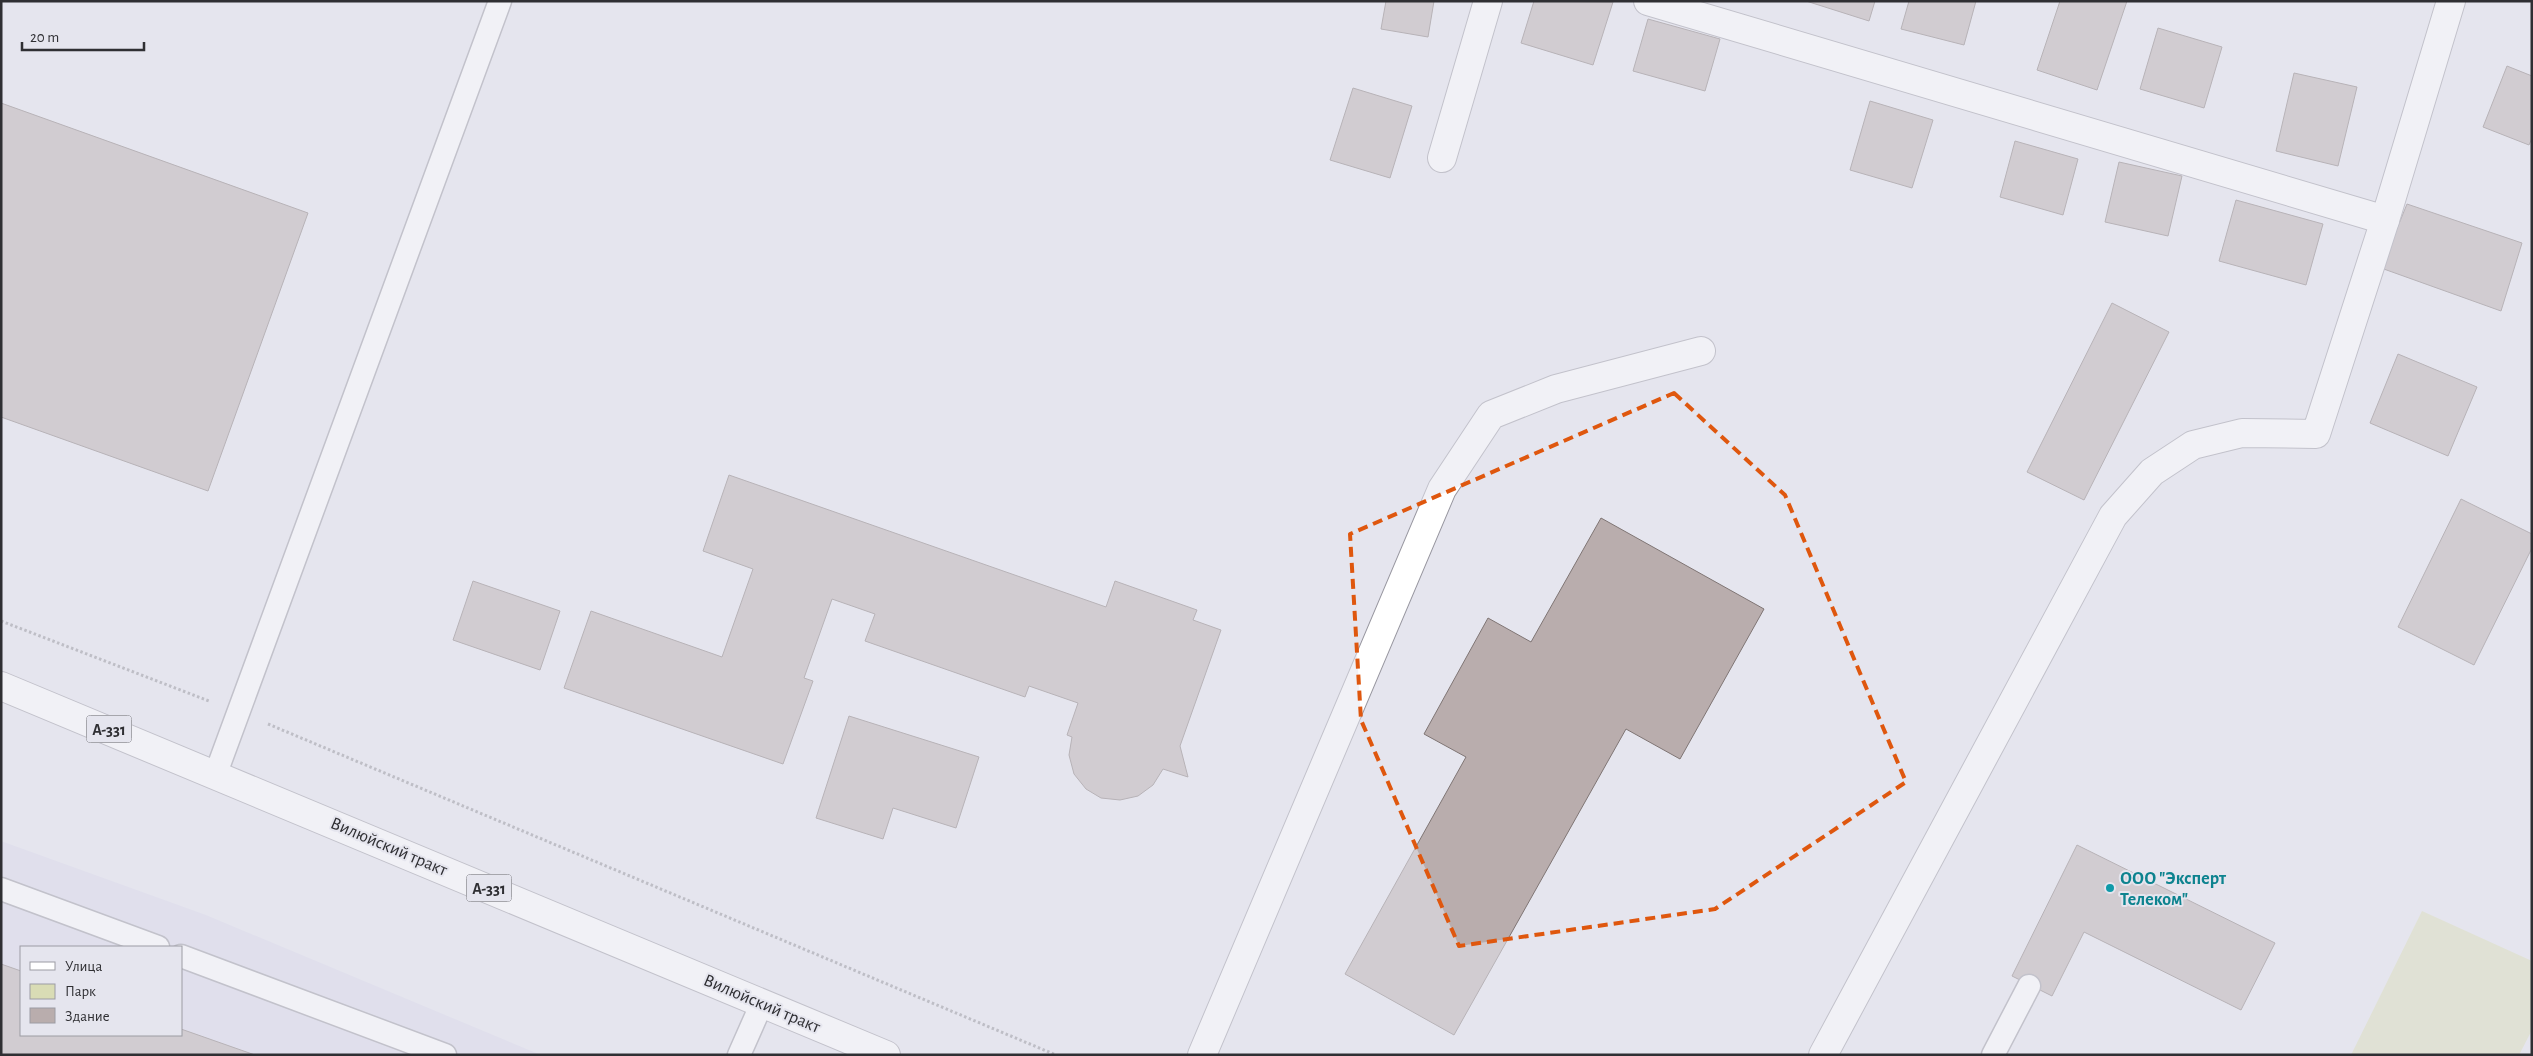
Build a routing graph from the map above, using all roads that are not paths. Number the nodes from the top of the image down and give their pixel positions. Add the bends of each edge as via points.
1 (500, 1) edge
2 (1488, 1) edge
3 (1648, 1) edge
4 (2451, 1) edge
5 (1442, 158) dead end
6 (2385, 220) junction
7 (1701, 351) dead end
8 (1, 686) edge
9 (216, 773) junction
10 (1, 888) edge
11 (155, 946) edge
12 (182, 956) edge
13 (2029, 986) dead end
14 (762, 1003) junction
15 (445, 1055) edge
16 (739, 1055) edge
17 (886, 1055) edge
18 (1202, 1055) edge
19 (1823, 1055) edge
20 (1993, 1055) edge

1 - 9 lane
2 - 5 street
3 - 6 street
4 - 6 street
6 - 19 street via 2316,434 2242,433 2193,445 2152,472 2113,516
7 - 18 street via 1556,389 1491,415 1442,489
8 - 9 street, Вилюйский тракт / А-331
9 - 14 street, Вилюйский тракт / А-331
10 - 11 lane
12 - 15 lane
13 - 20 lane
14 - 16 lane
14 - 17 street, Вилюйский тракт / А-331

